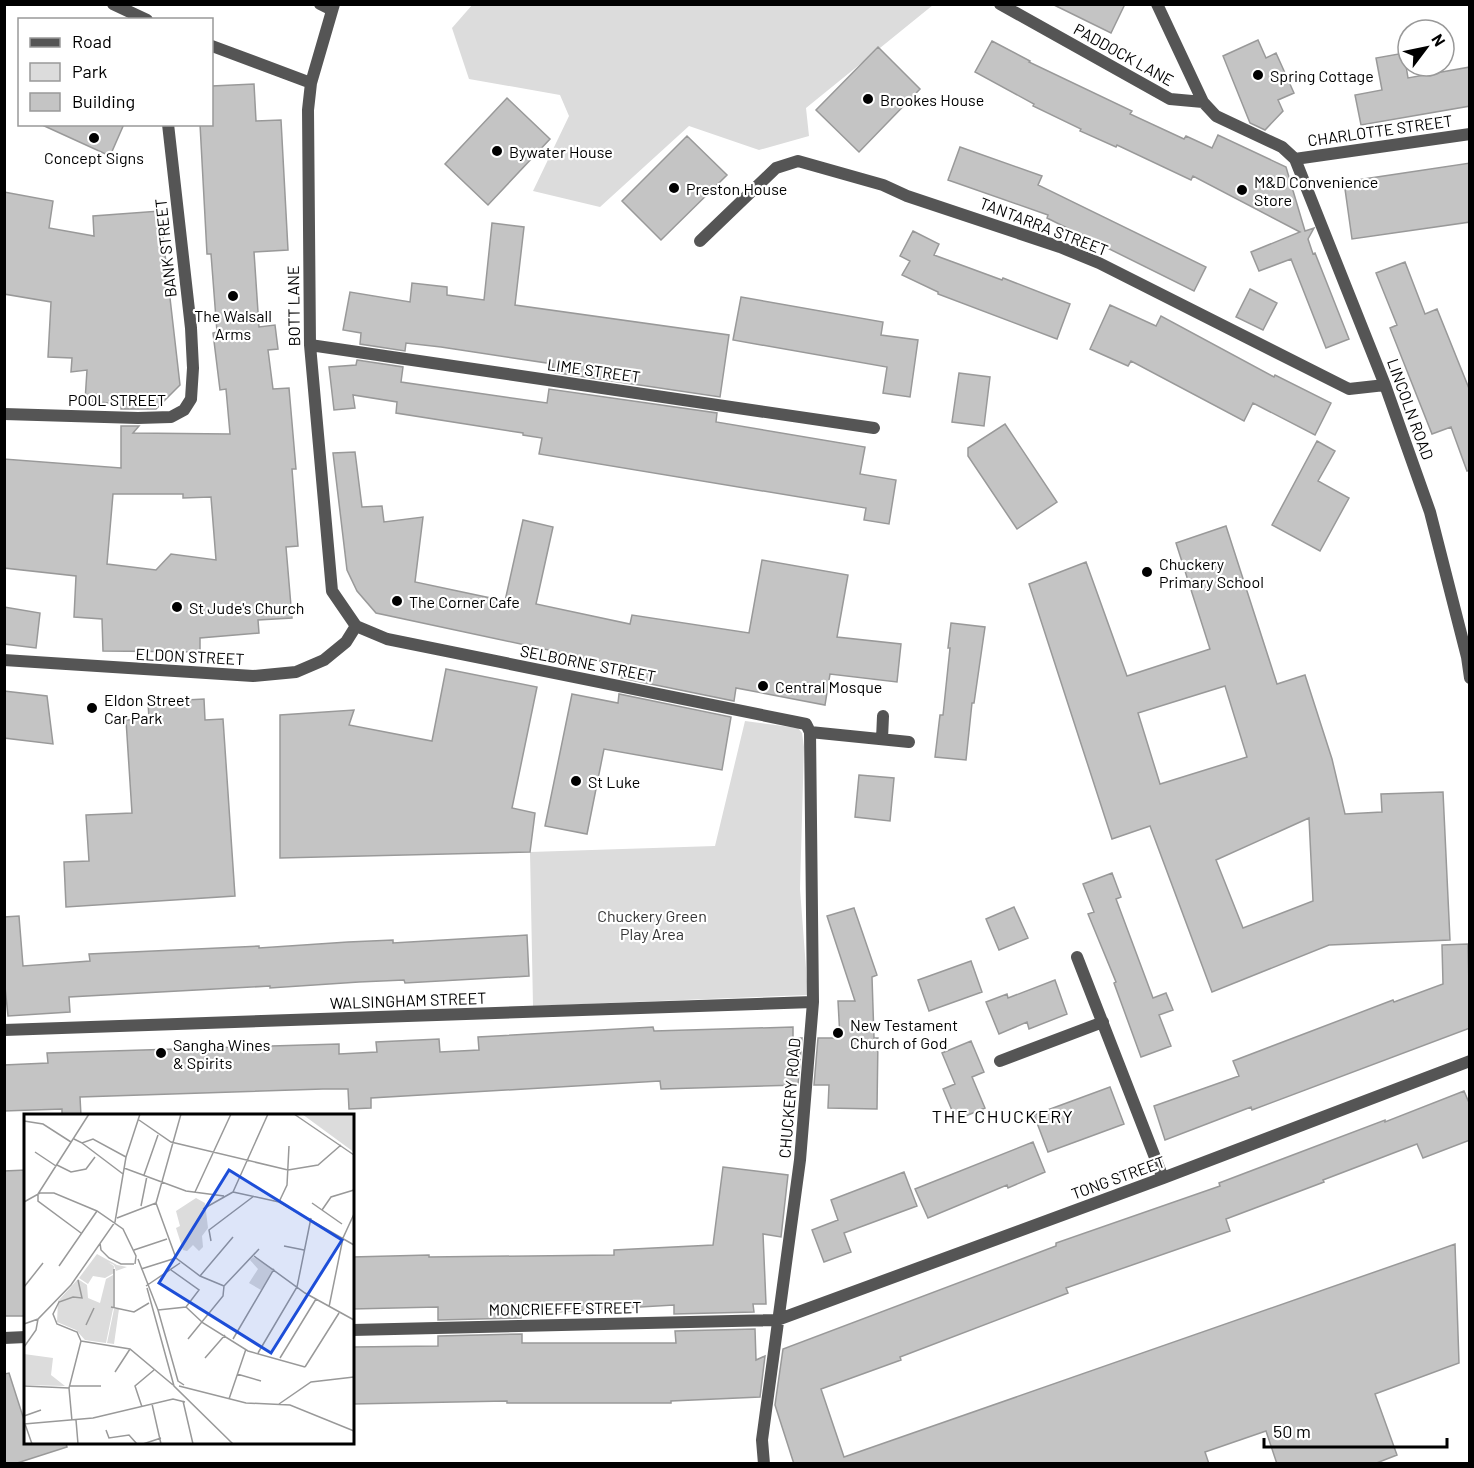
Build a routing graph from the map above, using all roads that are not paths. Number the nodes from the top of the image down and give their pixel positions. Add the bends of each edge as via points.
1 (113, 4) edge
2 (320, 4) edge
3 (1000, 4) edge
4 (1157, 4) edge
5 (333, 7) edge
6 (143, 18) edge
7 (213, 46) edge
8 (311, 83) junction
9 (1203, 102) junction
10 (168, 126) edge
11 (1470, 134) edge
12 (1295, 159) junction
13 (700, 240) dead end
14 (310, 345) junction
15 (193, 368) joint
16 (1385, 385) junction
17 (4, 414) edge
18 (873, 428) dead end
19 (356, 626) junction
20 (1468, 657) edge
21 (4, 660) edge
22 (1470, 678) edge
23 (883, 716) dead end
24 (810, 732) junction
25 (882, 739) junction
26 (909, 742) dead end
27 (1077, 957) dead end
28 (813, 1002) junction
29 (1103, 1022) junction
30 (4, 1030) edge
31 (1470, 1060) edge
32 (1000, 1061) dead end
33 (1163, 1178) junction
34 (777, 1320) junction
35 (354, 1330) edge
36 (24, 1337) edge
37 (4, 1338) edge
38 (764, 1464) edge

1 - 6 street
2 - 5 street
3 - 9 street, PADDOCK LANE via 1170,99
4 - 9 street
5 - 8 street, BOTT LANE
7 - 8 street
8 - 14 street, BOTT LANE via 307,132
9 - 12 street via 1216,116 1282,147
10 - 15 street, BANK STREET
11 - 12 street, CHARLOTTE STREET
12 - 16 street, LINCOLN ROAD
13 - 16 street, TANTARRA STREET via 776,168 798,161 883,185 1099,263 1349,389
14 - 18 street, LIME STREET
14 - 19 street, BOTT LANE via 332,591
15 - 17 street, POOL STREET via 191,399 184,410 171,417
16 - 20 street, LINCOLN ROAD via 1430,512
19 - 21 street, ELDON STREET via 346,642 324,660 296,672 253,676
19 - 24 street, SELBORNE STREET via 387,639 806,724
20 - 22 street, LINCOLN ROAD
23 - 25 street
24 - 25 street
24 - 28 street, CHUCKERY ROAD
25 - 26 street
27 - 29 street
28 - 30 street, WALSINGHAM STREET
28 - 34 street, CHUCKERY ROAD via 800,1160
29 - 32 street
29 - 33 street
31 - 33 street, TONG STREET
33 - 34 street, TONG STREET
34 - 35 street, MONCRIEFFE STREET
34 - 38 street, CHUCKERY ROAD via 762,1440
36 - 37 street

